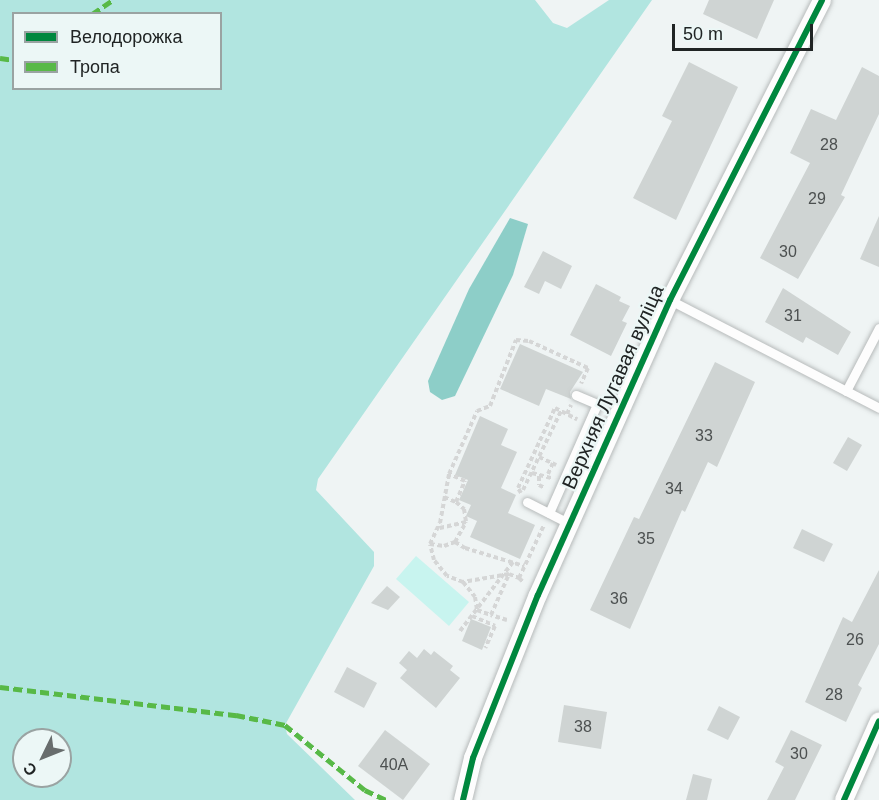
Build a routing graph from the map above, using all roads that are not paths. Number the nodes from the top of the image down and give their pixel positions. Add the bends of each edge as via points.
1 (822, 0) edge
2 (670, 300) junction
3 (879, 328) edge
4 (846, 391) junction
5 (576, 394) road end
6 (879, 408) edge
7 (524, 498) road end
8 (549, 513) junction
9 (570, 524) junction
10 (879, 722) edge
11 (463, 800) edge
12 (844, 800) edge

1 - 2 street, Верхняя Лугавая вуліца
2 - 4 lane
2 - 9 street, Верхняя Лугавая вуліца
3 - 4 lane
4 - 6 lane
5 - 8 lane via 597,404
7 - 8 lane
8 - 9 lane
9 - 11 street, Верхняя Лугавая вуліца via 496,698 473,758
10 - 12 street

